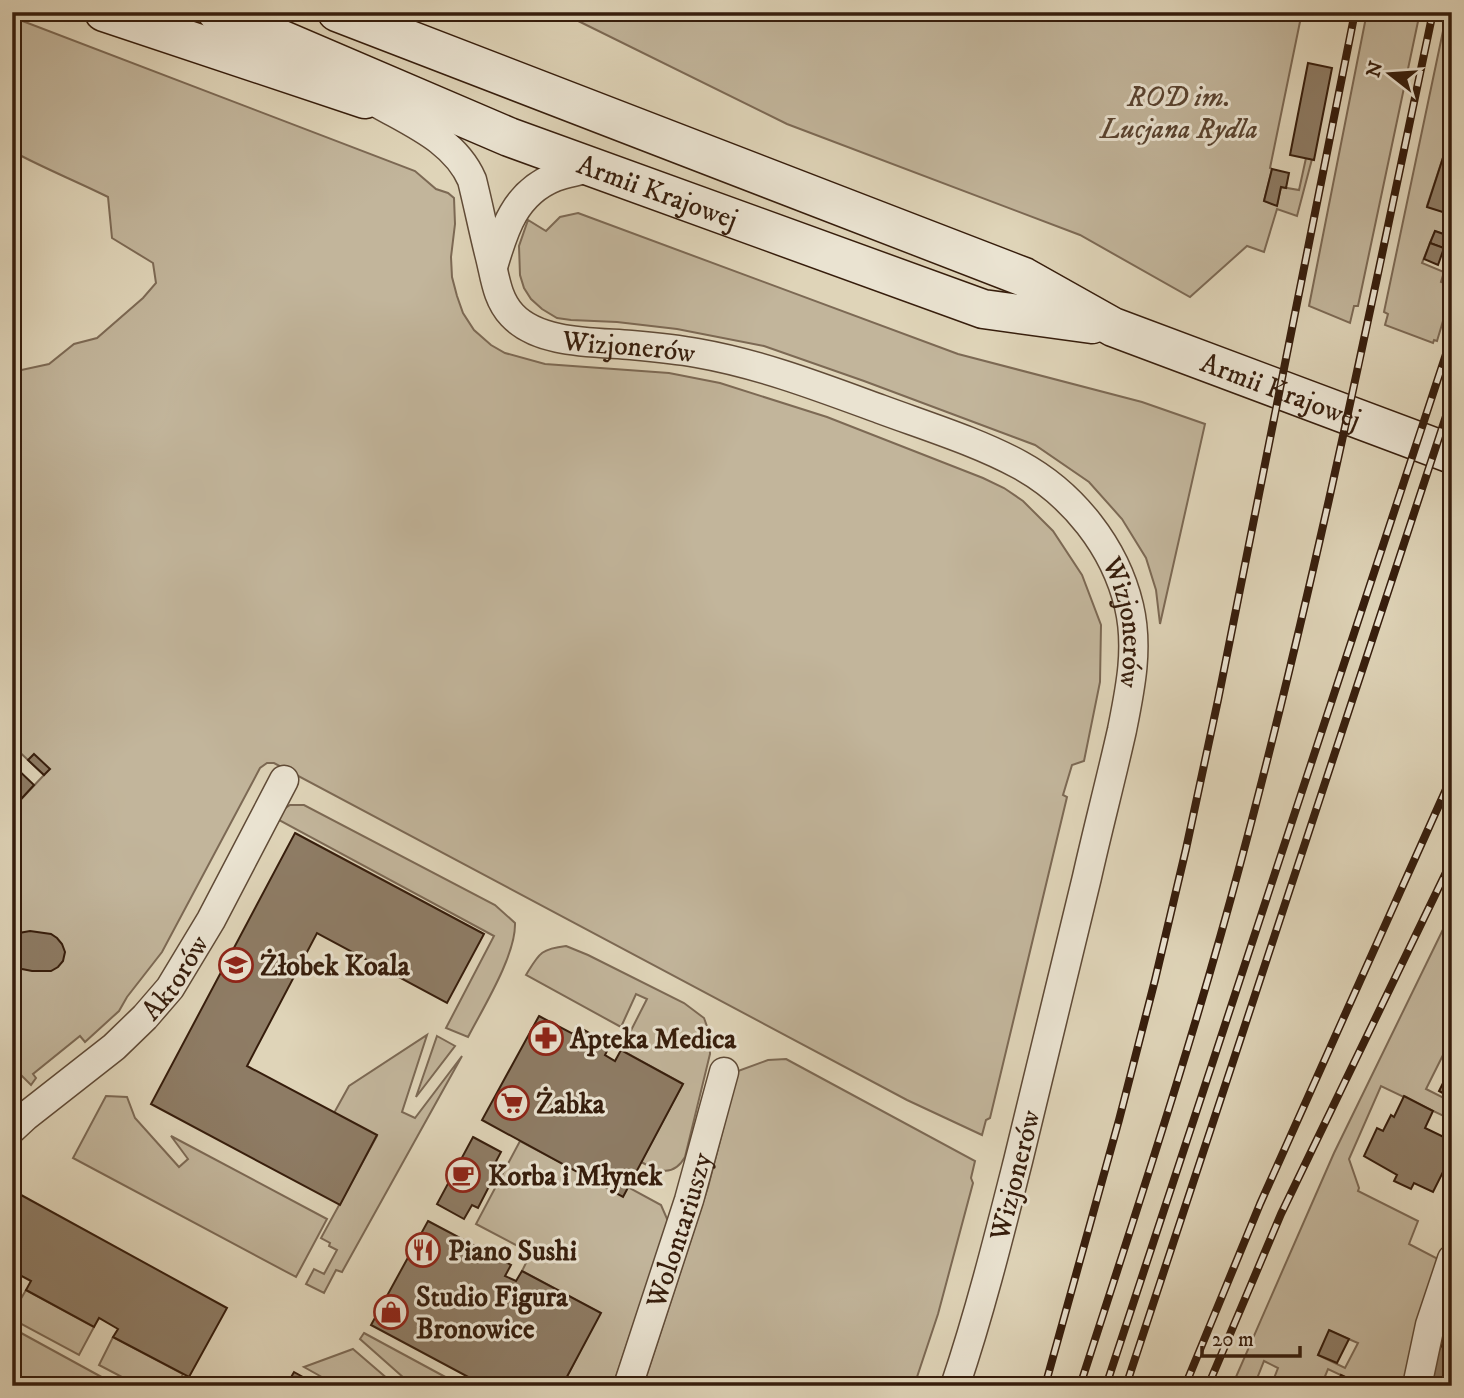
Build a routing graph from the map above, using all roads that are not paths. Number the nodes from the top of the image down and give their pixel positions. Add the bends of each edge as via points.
1 (104, 12) edge
2 (217, 12) edge
3 (337, 12) edge
4 (375, 22) edge
5 (379, 104) junction
6 (509, 137) junction
7 (592, 167) junction
8 (493, 267) junction
9 (1113, 327) junction
10 (1452, 454) edge
11 (284, 780) dead end
12 (724, 1072) dead end
13 (12, 1129) edge
14 (1452, 1259) edge
15 (628, 1386) edge
16 (955, 1386) edge
17 (1417, 1386) edge

1 - 5 main road
2 - 6 main road, Armii Krajowej
3 - 4 main road, Armii Krajowej
4 - 9 main road, Armii Krajowej via 1024,277
5 - 6 main road
5 - 8 street, Wizjonerów via 438,138 457,155 472,180
6 - 7 main road, Armii Krajowej
7 - 8 street via 555,177 523,198 510,217
7 - 9 main road, Armii Krajowej via 983,309
8 - 16 street, Wizjonerów via 500,298 512,315 550,336 698,353 769,370 998,454 1062,496 1091,527 1115,565 1130,608 1131,686 1006,1210
9 - 10 main road, Armii Krajowej
11 - 13 street, Aktorów via 170,988 122,1040
12 - 15 street, Wolontariuszy via 689,1200
14 - 17 street via 1430,1325

